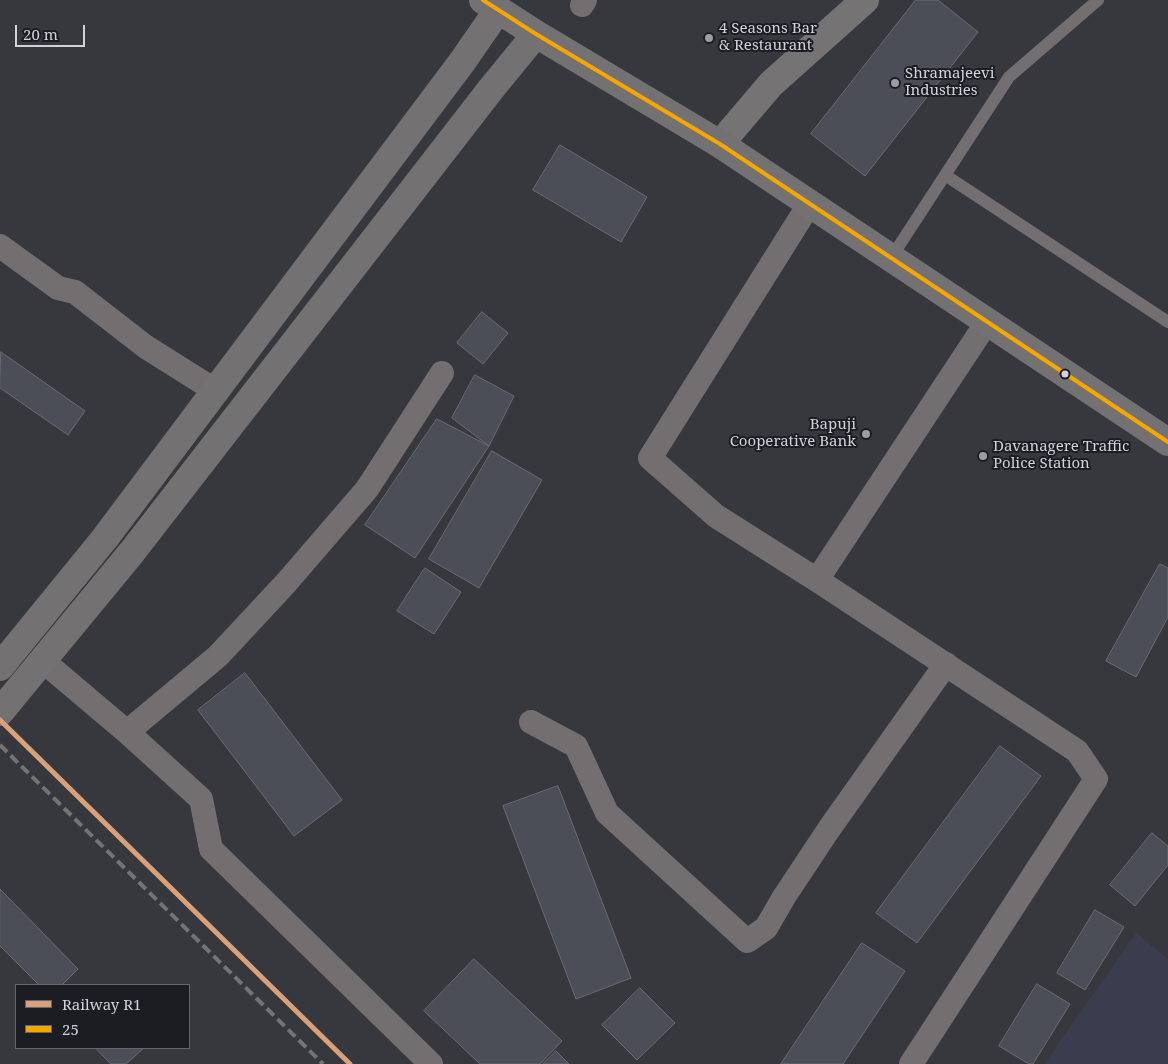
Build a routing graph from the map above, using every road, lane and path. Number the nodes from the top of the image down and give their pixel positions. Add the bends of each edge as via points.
1 (864, 0) edge
2 (1098, 0) edge
3 (490, 5) edge
4 (536, 34) junction
5 (720, 144) junction
6 (945, 175) junction
7 (810, 204) junction
8 (0, 246) edge
9 (891, 258) junction
10 (987, 322) junction
11 (1168, 322) edge
12 (442, 373) dead end
13 (216, 391) junction
14 (1168, 442) edge
15 (817, 580) junction
16 (43, 661) junction
17 (946, 664) junction
18 (0, 667) edge
19 (0, 712) edge
20 (531, 722) dead end
21 (127, 732) junction
22 (431, 1064) edge
23 (911, 1064) edge

1 - 5 street via 771,84
2 - 6 lane via 1009,77
3 - 4 main road
3 - 13 main road via 462,62
4 - 5 main road
4 - 16 main road via 132,552
5 - 7 main road
6 - 9 lane
6 - 11 lane
7 - 9 main road
7 - 15 street via 650,458 716,516
8 - 13 street via 58,288 75,292 146,347
9 - 10 main road
10 - 14 main road
10 - 15 street
12 - 21 street via 366,489 286,584 218,656
13 - 18 main road via 105,538
15 - 17 street
16 - 19 main road
16 - 21 street
17 - 20 street via 829,829 766,928 747,941 607,813 576,746
17 - 23 street via 1077,751 1096,779
21 - 22 street via 201,799 211,850

